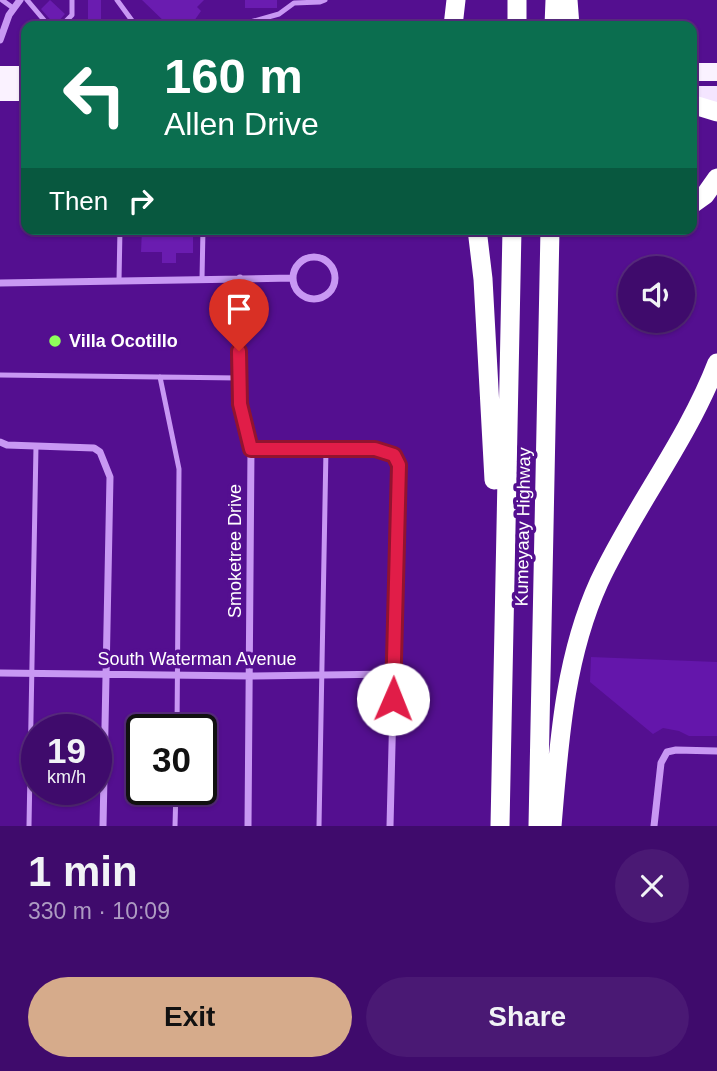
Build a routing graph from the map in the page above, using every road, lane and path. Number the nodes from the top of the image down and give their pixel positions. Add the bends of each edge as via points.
1 (2, 0) edge
2 (20, 0) edge
3 (27, 0) edge
4 (72, 0) edge
5 (117, 0) edge
6 (325, 0) edge
7 (456, 0) edge
8 (517, 0) edge
9 (555, 0) edge
10 (568, 0) edge
11 (13, 8) junction
12 (45, 21) edge
13 (66, 21) edge
14 (132, 21) edge
15 (254, 21) edge
16 (454, 21) edge
17 (517, 21) edge
18 (554, 21) edge
19 (570, 21) edge
20 (0, 40) edge
21 (697, 72) edge
22 (717, 72) edge
23 (0, 75) edge
24 (21, 75) edge
25 (0, 92) edge
26 (21, 92) edge
27 (697, 94) edge
28 (717, 94) edge
29 (697, 106) edge
30 (717, 112) edge
31 (717, 178) edge
32 (697, 201) edge
33 (120, 235) edge
34 (203, 235) edge
35 (478, 235) edge
36 (512, 235) edge
37 (550, 235) edge
38 (240, 278) junction
39 (293, 278) junction
40 (202, 279) junction
41 (119, 281) junction
42 (0, 283) edge
43 (717, 363) edge
44 (0, 376) edge
45 (160, 377) junction
46 (239, 378) junction
47 (0, 442) edge
48 (36, 446) junction
49 (251, 449) junction
50 (326, 449) junction
51 (0, 673) edge
52 (32, 673) junction
53 (106, 674) junction
54 (393, 674) junction
55 (178, 675) junction
56 (321, 675) junction
57 (251, 676) junction
58 (502, 690) junction
59 (177, 714) edge
60 (717, 751) edge
61 (176, 805) edge
62 (29, 826) edge
63 (103, 826) edge
64 (175, 826) edge
65 (248, 826) edge
66 (319, 826) edge
67 (390, 826) edge
68 (500, 826) edge
69 (538, 826) edge
70 (552, 826) edge
71 (654, 826) edge

1 - 11 lane
2 - 11 street
3 - 12 lane
4 - 13 lane via 72,15
5 - 14 lane
6 - 15 lane via 294,3 279,14
7 - 16 highway
8 - 17 highway
9 - 18 highway
10 - 19 highway
11 - 20 street
21 - 22 highway
23 - 24 highway
25 - 26 highway
27 - 28 main road
29 - 30 highway
31 - 32 highway
33 - 41 lane
34 - 40 lane
35 - 58 highway via 494,460 496,649
36 - 58 highway, Kumeyaay Highway
37 - 69 highway, Kumeyaay Highway
38 - 39 street
38 - 40 street
38 - 46 street, Smoketree Drive
39 - 39 street via 300,294 310,299 329,293 335,279 326,261 313,257 297,265
40 - 41 street
41 - 42 street
43 - 70 highway via 682,437 599,583 587,616 565,697
44 - 45 lane
45 - 46 lane
45 - 55 lane via 179,469
46 - 49 street, Smoketree Drive
47 - 48 street
48 - 52 lane
48 - 53 street via 81,446 100,452 110,477
49 - 50 street
49 - 57 street, Smoketree Drive
50 - 54 street via 375,449 394,455 399,465
50 - 56 lane
51 - 52 street, South Waterman Avenue
52 - 53 street, South Waterman Avenue
52 - 62 lane
53 - 55 street, South Waterman Avenue
53 - 63 street
54 - 56 street, South Waterman Avenue
54 - 67 street
55 - 57 street, South Waterman Avenue
55 - 59 lane
56 - 57 street, South Waterman Avenue
56 - 66 lane
57 - 65 street, Smoketree Drive
58 - 68 highway, Kumeyaay Highway
60 - 71 street via 667,752 661,763
61 - 64 lane

